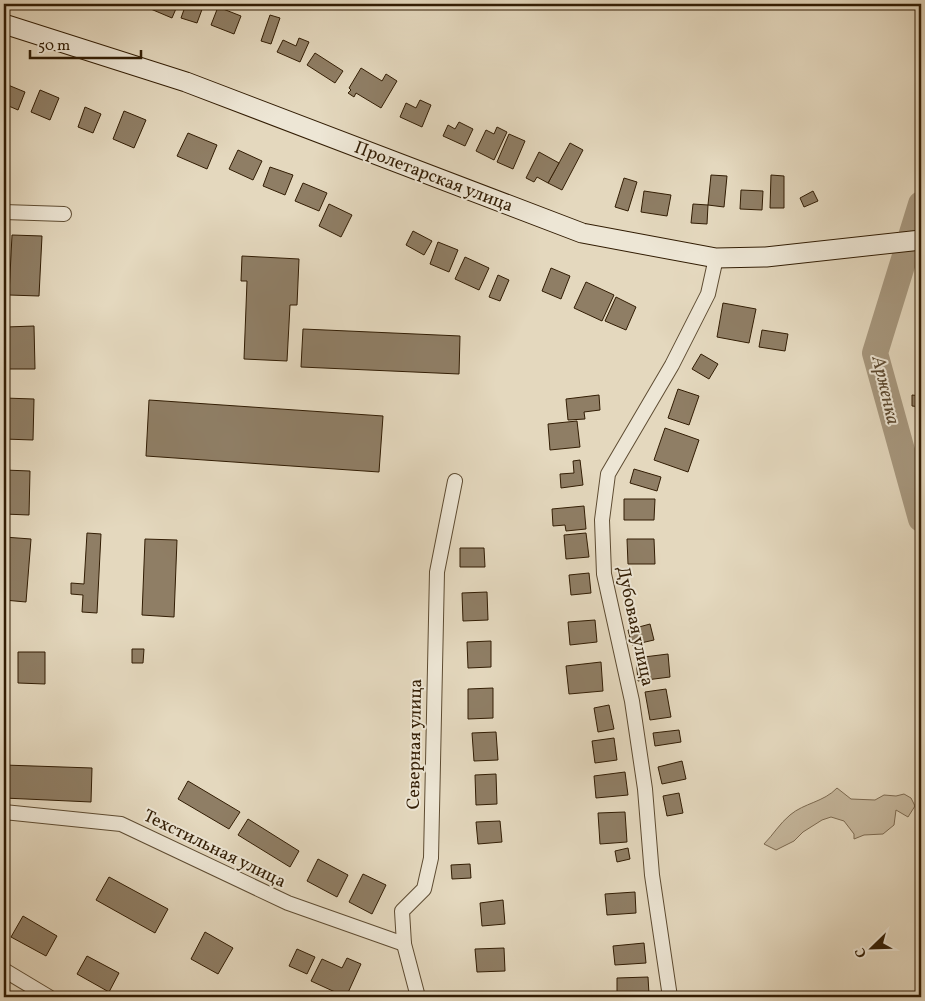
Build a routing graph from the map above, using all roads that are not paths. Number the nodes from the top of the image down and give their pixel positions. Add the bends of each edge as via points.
1 (4, 24) edge
2 (4, 212) edge
3 (64, 214) dead end
4 (921, 240) edge
5 (716, 258) junction
6 (455, 482) dead end
7 (4, 812) edge
8 (404, 944) junction
9 (4, 970) edge
10 (49, 997) edge
11 (418, 997) edge
12 (670, 997) edge

1 - 5 main road, Пролетарская улица via 186,82 582,233
2 - 3 street
4 - 5 main road, Пролетарская улица via 766,257
5 - 12 street, Дубовая улица via 708,294 672,365 608,474 602,520 604,574 632,702 646,789 652,875
6 - 8 street, Северная улица via 437,572 431,858 424,889 402,911
7 - 8 street, Техстильная улица via 121,824 288,903
8 - 11 street, Северная улица
9 - 10 street

